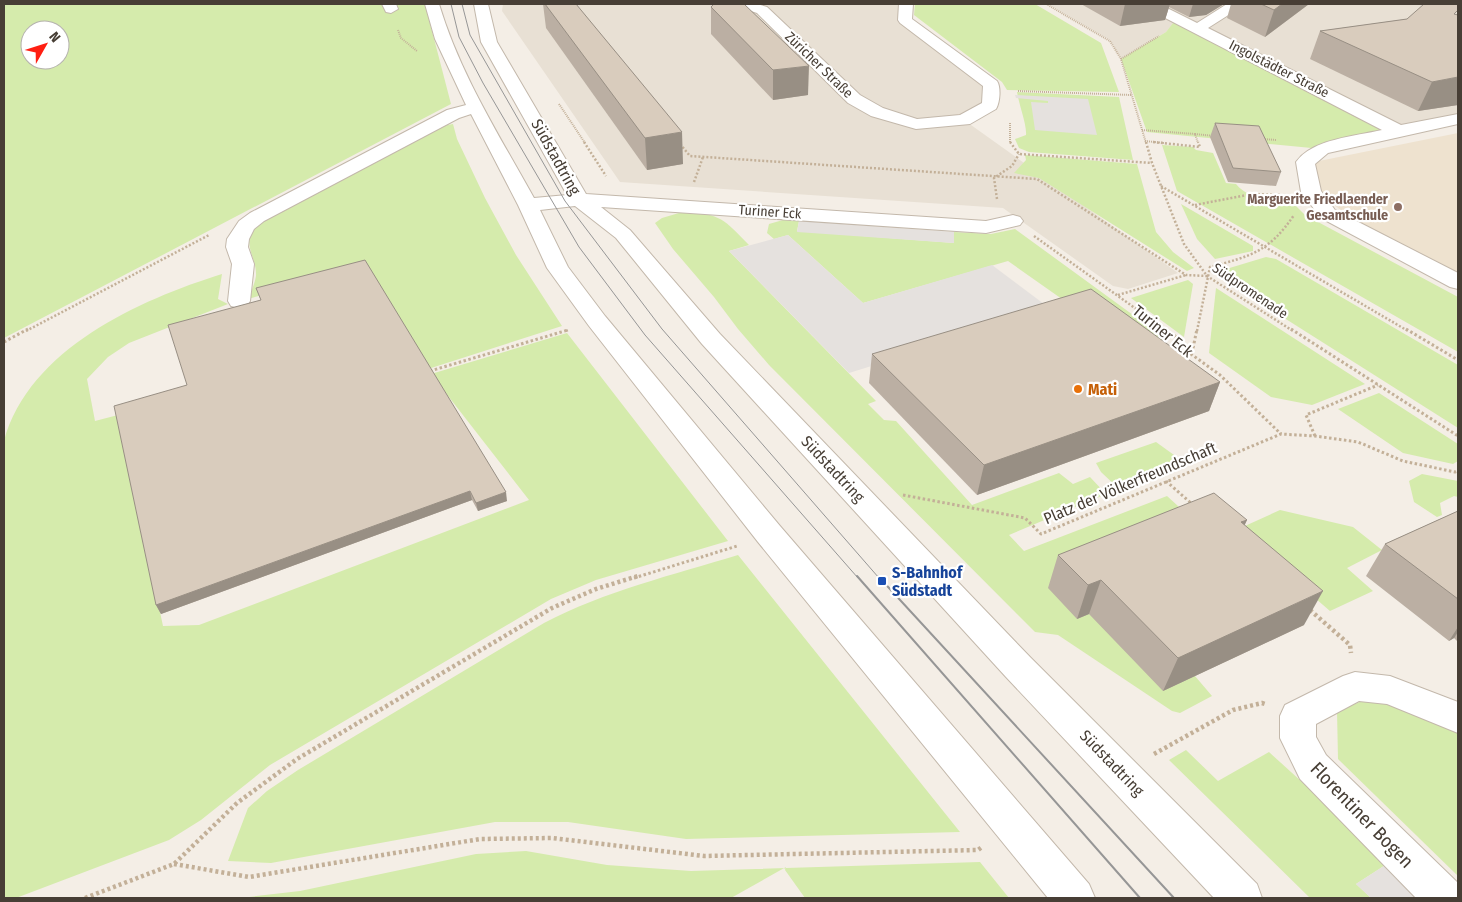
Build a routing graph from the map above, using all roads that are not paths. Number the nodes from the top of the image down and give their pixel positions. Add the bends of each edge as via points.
1 (432, 4) edge
2 (481, 4) edge
3 (744, 4) edge
4 (906, 4) edge
5 (1149, 4) edge
6 (1236, 4) edge
7 (1198, 28) junction
8 (476, 107) junction
9 (1458, 119) edge
10 (1399, 131) junction
11 (579, 200) junction
12 (528, 205) junction
13 (1013, 221) road end
14 (1458, 282) edge
15 (239, 301) dead end
16 (1458, 718) edge
17 (1074, 898) edge
18 (1242, 898) edge
19 (1444, 898) edge

1 - 8 street via 442,39
2 - 11 street, Südstadtring via 489,42
3 - 4 street, Züricher Straße via 762,10 854,99 876,112 916,124 964,120 990,104 994,87 905,20
5 - 7 street, Ingolstädter Straße
6 - 7 street
7 - 10 street, Ingolstädter Straße
8 - 12 street
8 - 15 street via 453,114 246,225 240,232 237,247 243,264
9 - 10 street
10 - 14 street via 1322,149 1305,162 1311,192 1328,214
11 - 12 street, Turiner Eck
11 - 13 street, Turiner Eck via 986,227
11 - 18 street, Südstadtring via 623,234 717,346 1018,667
12 - 17 street via 558,268 597,321 768,534
16 - 19 street, Florentiner Bogen via 1390,690 1355,686 1298,716 1298,738 1313,767

